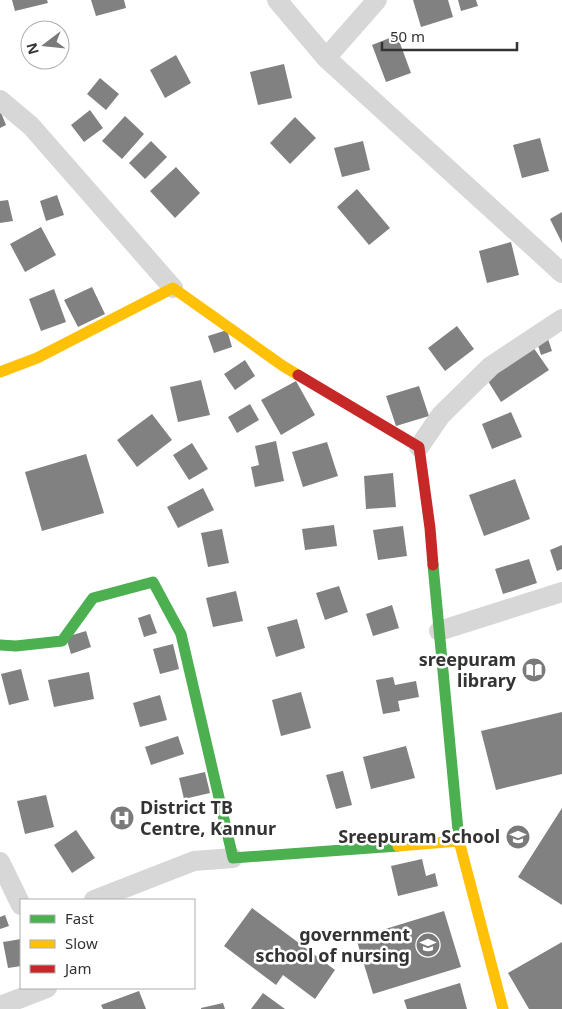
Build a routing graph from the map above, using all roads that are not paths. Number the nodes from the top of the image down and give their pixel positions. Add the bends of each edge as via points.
1 (277, 0) edge
2 (377, 0) edge
3 (326, 58) junction
4 (0, 100) edge
5 (562, 273) edge
6 (173, 288) junction
7 (562, 319) edge
8 (0, 372) edge
9 (420, 447) junction
10 (562, 592) edge
11 (440, 631) junction
12 (0, 645) edge
13 (459, 841) junction
14 (233, 858) junction
15 (0, 862) edge
16 (97, 899) edge
17 (20, 903) edge
18 (44, 989) edge
19 (0, 1006) edge
20 (503, 1009) edge

1 - 3 street
2 - 3 street
3 - 5 street
4 - 6 street via 31,126
6 - 8 street via 37,358
6 - 9 street via 283,366
7 - 9 street via 491,366 441,415
9 - 11 street
10 - 11 street
11 - 13 street
12 - 14 street via 62,641 94,598 153,582 182,634
13 - 14 street
13 - 20 street
14 - 16 street via 194,861
15 - 17 street
18 - 19 street

